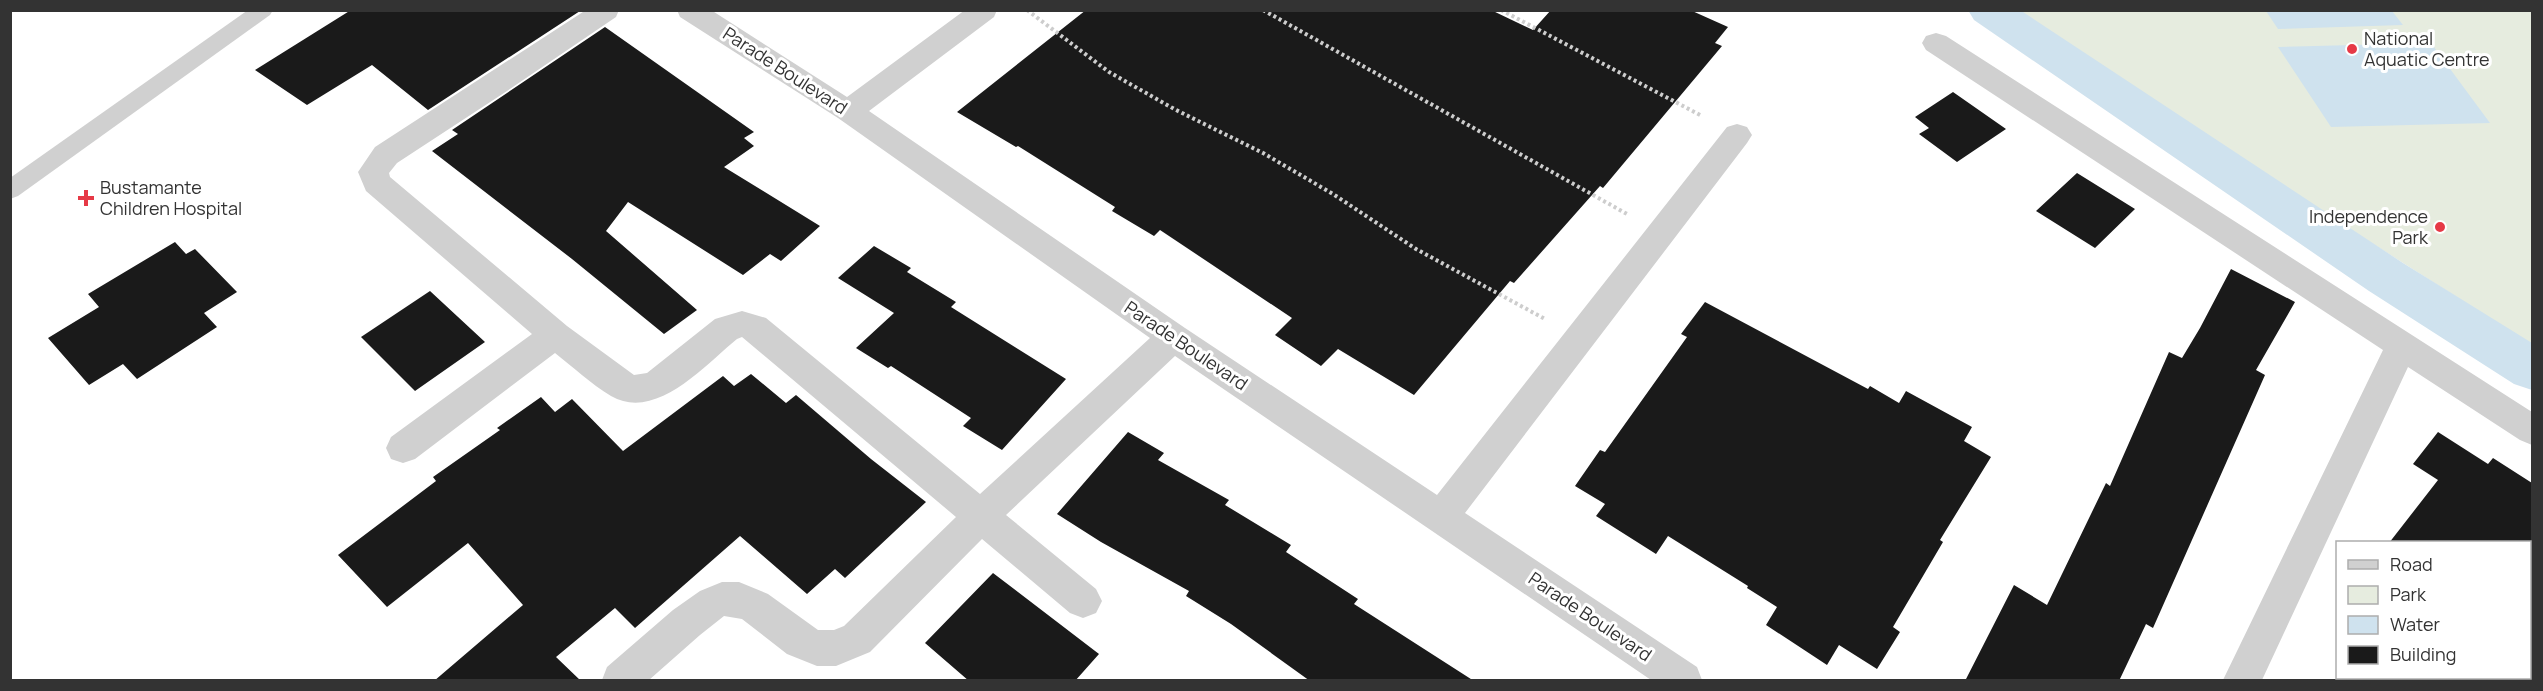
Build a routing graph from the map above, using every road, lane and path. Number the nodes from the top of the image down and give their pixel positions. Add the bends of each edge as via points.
1 (263, 10) edge
2 (606, 10) edge
3 (690, 10) edge
4 (984, 10) edge
5 (1027, 10) edge
6 (1263, 10) edge
7 (1501, 10) edge
8 (1936, 43) dead end
9 (848, 111) junction
10 (1737, 135) joint
11 (10, 190) edge
12 (1662, 234) junction
13 (555, 335) junction
14 (1173, 337) junction
15 (1580, 338) junction
16 (2402, 344) junction
17 (2532, 430) edge
18 (403, 448) dead end
19 (981, 516) junction
20 (1442, 516) junction
21 (1083, 601) dead end
22 (621, 681) edge
23 (1683, 681) edge
24 (2242, 681) edge

1 - 11 lane
2 - 13 street via 386,155 373,172 377,183
3 - 9 street, Parade Boulevard
4 - 9 street
5 - 15 path via 1108,72 1263,153 1416,249
6 - 12 path
7 - 10 path
8 - 16 street
9 - 14 street, Parade Boulevard
10 - 12 street
12 - 15 street
13 - 18 street
13 - 19 street via 623,386 640,390 659,383 728,328 749,324
14 - 19 street
14 - 20 street, Parade Boulevard
15 - 20 street
16 - 17 street
16 - 24 street
19 - 21 street
19 - 22 street via 846,645 834,650 811,647 740,599 720,599 700,611
20 - 23 street, Parade Boulevard

